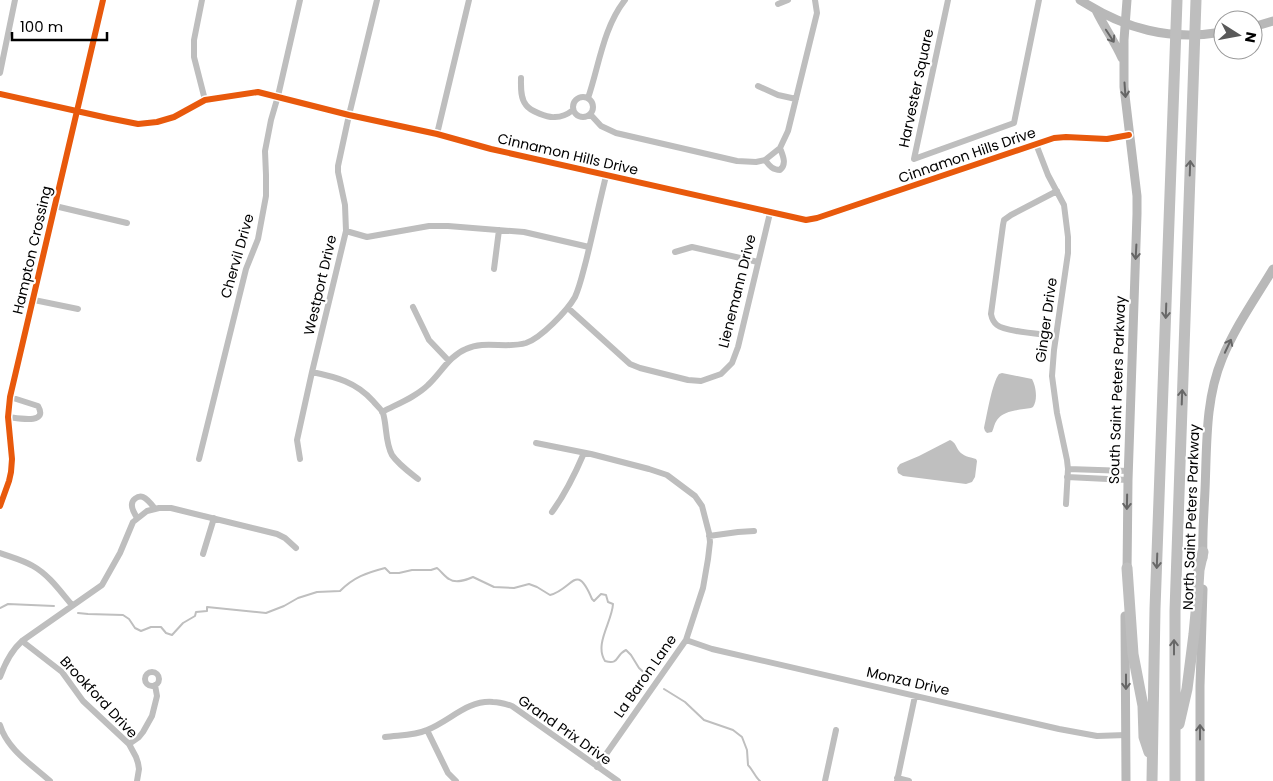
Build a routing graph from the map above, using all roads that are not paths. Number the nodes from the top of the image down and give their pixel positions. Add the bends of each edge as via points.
1 (15, 0) edge
2 (103, 0) edge
3 (202, 0) edge
4 (300, 0) edge
5 (377, 0) edge
6 (469, 0) edge
7 (788, 0) edge
8 (815, 0) edge
9 (948, 0) edge
10 (1040, 0) edge
11 (1080, 0) edge
12 (1128, 0) edge
13 (1177, 0) edge
14 (1196, 0) edge
15 (622, 1) edge
16 (778, 4) dead end
17 (1096, 10) junction
18 (1125, 24) junction
19 (1213, 34) edge
20 (1124, 61) junction
21 (0, 73) edge
22 (520, 78) dead end
23 (758, 86) dead end
24 (0, 94) edge
25 (278, 96) junction
26 (588, 98) junction
27 (796, 99) junction
28 (205, 100) junction
29 (573, 110) junction
30 (77, 111) junction
31 (349, 114) junction
32 (590, 114) junction
33 (437, 134) junction
34 (1129, 135) junction
35 (1036, 144) junction
36 (780, 148) junction
37 (765, 160) junction
38 (606, 176) junction
39 (1057, 191) junction
40 (55, 206) junction
41 (770, 212) junction
42 (127, 223) dead end
43 (499, 230) junction
44 (346, 231) junction
45 (589, 247) junction
46 (675, 252) dead end
47 (758, 262) junction
48 (494, 269) dead end
49 (1273, 270) edge
50 (34, 300) junction
51 (414, 307) dead end
52 (568, 308) junction
53 (78, 309) dead end
54 (1056, 336) junction
55 (448, 361) junction
56 (312, 372) junction
57 (10, 397) junction
58 (382, 412) junction
59 (8, 417) junction
60 (536, 443) dead end
61 (584, 453) junction
62 (199, 459) dead end
63 (300, 459) dead end
64 (1068, 469) junction
65 (1128, 476) junction
66 (1067, 477) junction
67 (418, 479) dead end
68 (1066, 504) dead end
69 (0, 506) edge
70 (155, 509) junction
71 (552, 512) dead end
72 (137, 518) junction
73 (214, 518) junction
74 (754, 531) dead end
75 (709, 536) junction
76 (296, 548) dead end
77 (1203, 552) junction
78 (0, 553) edge
79 (203, 554) dead end
80 (1127, 568) junction
81 (72, 605) junction
82 (686, 640) junction
83 (22, 642) junction
84 (0, 676) edge
85 (155, 685) dead end
86 (915, 696) junction
87 (0, 725) edge
88 (427, 730) junction
89 (836, 730) dead end
90 (1126, 735) junction
91 (385, 737) dead end
92 (129, 744) junction
93 (1175, 748) junction
94 (1152, 762) junction
95 (597, 767) junction
96 (897, 780) edge
97 (50, 781) edge
98 (137, 781) edge
99 (456, 781) edge
100 (618, 781) edge
101 (825, 781) edge
102 (909, 781) edge
103 (1126, 781) edge
104 (1152, 781) edge
105 (1175, 781) edge
106 (1200, 781) edge

1 - 21 street
2 - 30 street, Hampton Crossing
3 - 28 street via 196,23 194,57
4 - 25 street, Chervil Drive
5 - 31 street, Westport Drive
6 - 33 street
7 - 16 street
8 - 27 street via 817,13
9 - 10 street, Harvester Square via 914,159 1014,123
11 - 17 main road
12 - 18 main road, South Saint Peters Parkway
13 -> 94 highway
93 -> 14 highway via 1174,620
15 - 26 street via 606,38
17 - 18 main road
17 -> 20 main road
18 - 19 main road via 1161,33
18 - 20 main road, South Saint Peters Parkway
20 -> 34 main road, South Saint Peters Parkway
22 - 29 street via 526,106 539,114 554,117
23 - 27 street
24 - 30 street, Cinnamon Hills Drive
25 - 28 street, Cinnamon Hills Drive via 258,92
25 - 31 street, Cinnamon Hills Drive
25 - 62 street, Chervil Drive via 265,151 266,196 258,239 246,269
26 - 29 street via 576,100
26 - 32 street via 593,106
27 - 36 street
28 - 30 street, Cinnamon Hills Drive via 174,117 138,124
29 - 32 street via 580,117
30 - 40 street, Hampton Crossing
31 - 33 street, Cinnamon Hills Drive
31 - 44 street, Westport Drive via 338,172 345,205
32 - 37 street via 601,126 616,132 737,161
33 - 38 street, Cinnamon Hills Drive
34 - 35 street, Cinnamon Hills Drive via 1107,139 1054,138
34 -> 65 main road, South Saint Peters Parkway via 1137,214
35 - 39 street, Ginger Drive
35 - 41 street, Cinnamon Hills Drive via 817,218 806,220
36 - 37 street
36 - 37 street via 784,157 783,168 775,170
38 - 41 street, Cinnamon Hills Drive
38 - 45 street
39 - 54 street, Ginger Drive via 1065,212 1069,244
39 - 54 street via 1004,220 991,314 995,324 1005,329
40 - 42 street
40 - 50 street, Hampton Crossing
41 - 47 street, Lienemann Drive
43 - 44 street via 429,226 367,237
43 - 45 street via 524,232
43 - 48 street
44 - 56 street, Westport Drive
45 - 52 street via 576,296
46 - 47 street via 692,247
47 - 52 street, Lienemann Drive via 732,363 720,374 701,381 630,364
77 -> 49 main road, North Saint Peters Parkway via 1207,432 1212,393 1230,339
50 - 53 street
50 - 57 street, Hampton Crossing
51 - 55 street via 429,340
52 - 55 street via 543,333 527,342 480,344 465,349
54 - 64 street, Ginger Drive via 1053,388
55 - 58 street via 427,386
56 - 58 street via 350,382 368,395
56 - 63 street, Westport Drive via 297,440
57 - 59 street, Hampton Crossing
57 - 59 street via 38,406 40,414 33,419
58 - 67 street via 392,454
59 - 69 street, Hampton Crossing via 11,472
60 - 61 street, La Baron Lane
61 - 71 street via 573,480
61 - 75 street, La Baron Lane via 667,475 695,496 702,506
64 - 65 street
64 - 66 street, Ginger Drive
65 - 66 street
65 -> 80 main road, South Saint Peters Parkway
66 - 68 street, Ginger Drive
70 - 72 street
70 - 72 street via 143,497 137,497 132,507
70 - 73 street via 171,508
72 - 81 street via 132,522 102,585
73 - 76 street via 277,534
73 - 79 street
74 - 75 street
75 - 82 street, La Baron Lane via 703,588
77 - 93 highway via 1188,680
106 -> 77 main road, North Saint Peters Parkway
78 - 81 street via 31,564 55,584
80 -> 90 main road, South Saint Peters Parkway
80 - 94 highway via 1132,654 1143,706 1144,737
81 - 83 street
82 - 86 street, Monza Drive via 712,649
82 - 95 street, La Baron Lane
83 - 84 street via 12,652
83 - 92 street, Brookford Drive via 62,672 83,701
85 - 92 street via 157,696 152,716 146,729
86 - 90 street, Monza Drive via 1059,729 1097,736
86 - 96 street
87 - 97 street via 9,744
88 - 91 street, Grand Prix Drive
88 - 95 street, Grand Prix Drive via 470,706 494,702 512,706
88 - 99 street via 448,772
89 - 101 street
90 - 103 main road, South Saint Peters Parkway
92 - 98 street, Brookford Drive via 138,763
93 - 105 highway
94 - 104 highway
95 - 100 street, Grand Prix Drive
96 - 102 street

